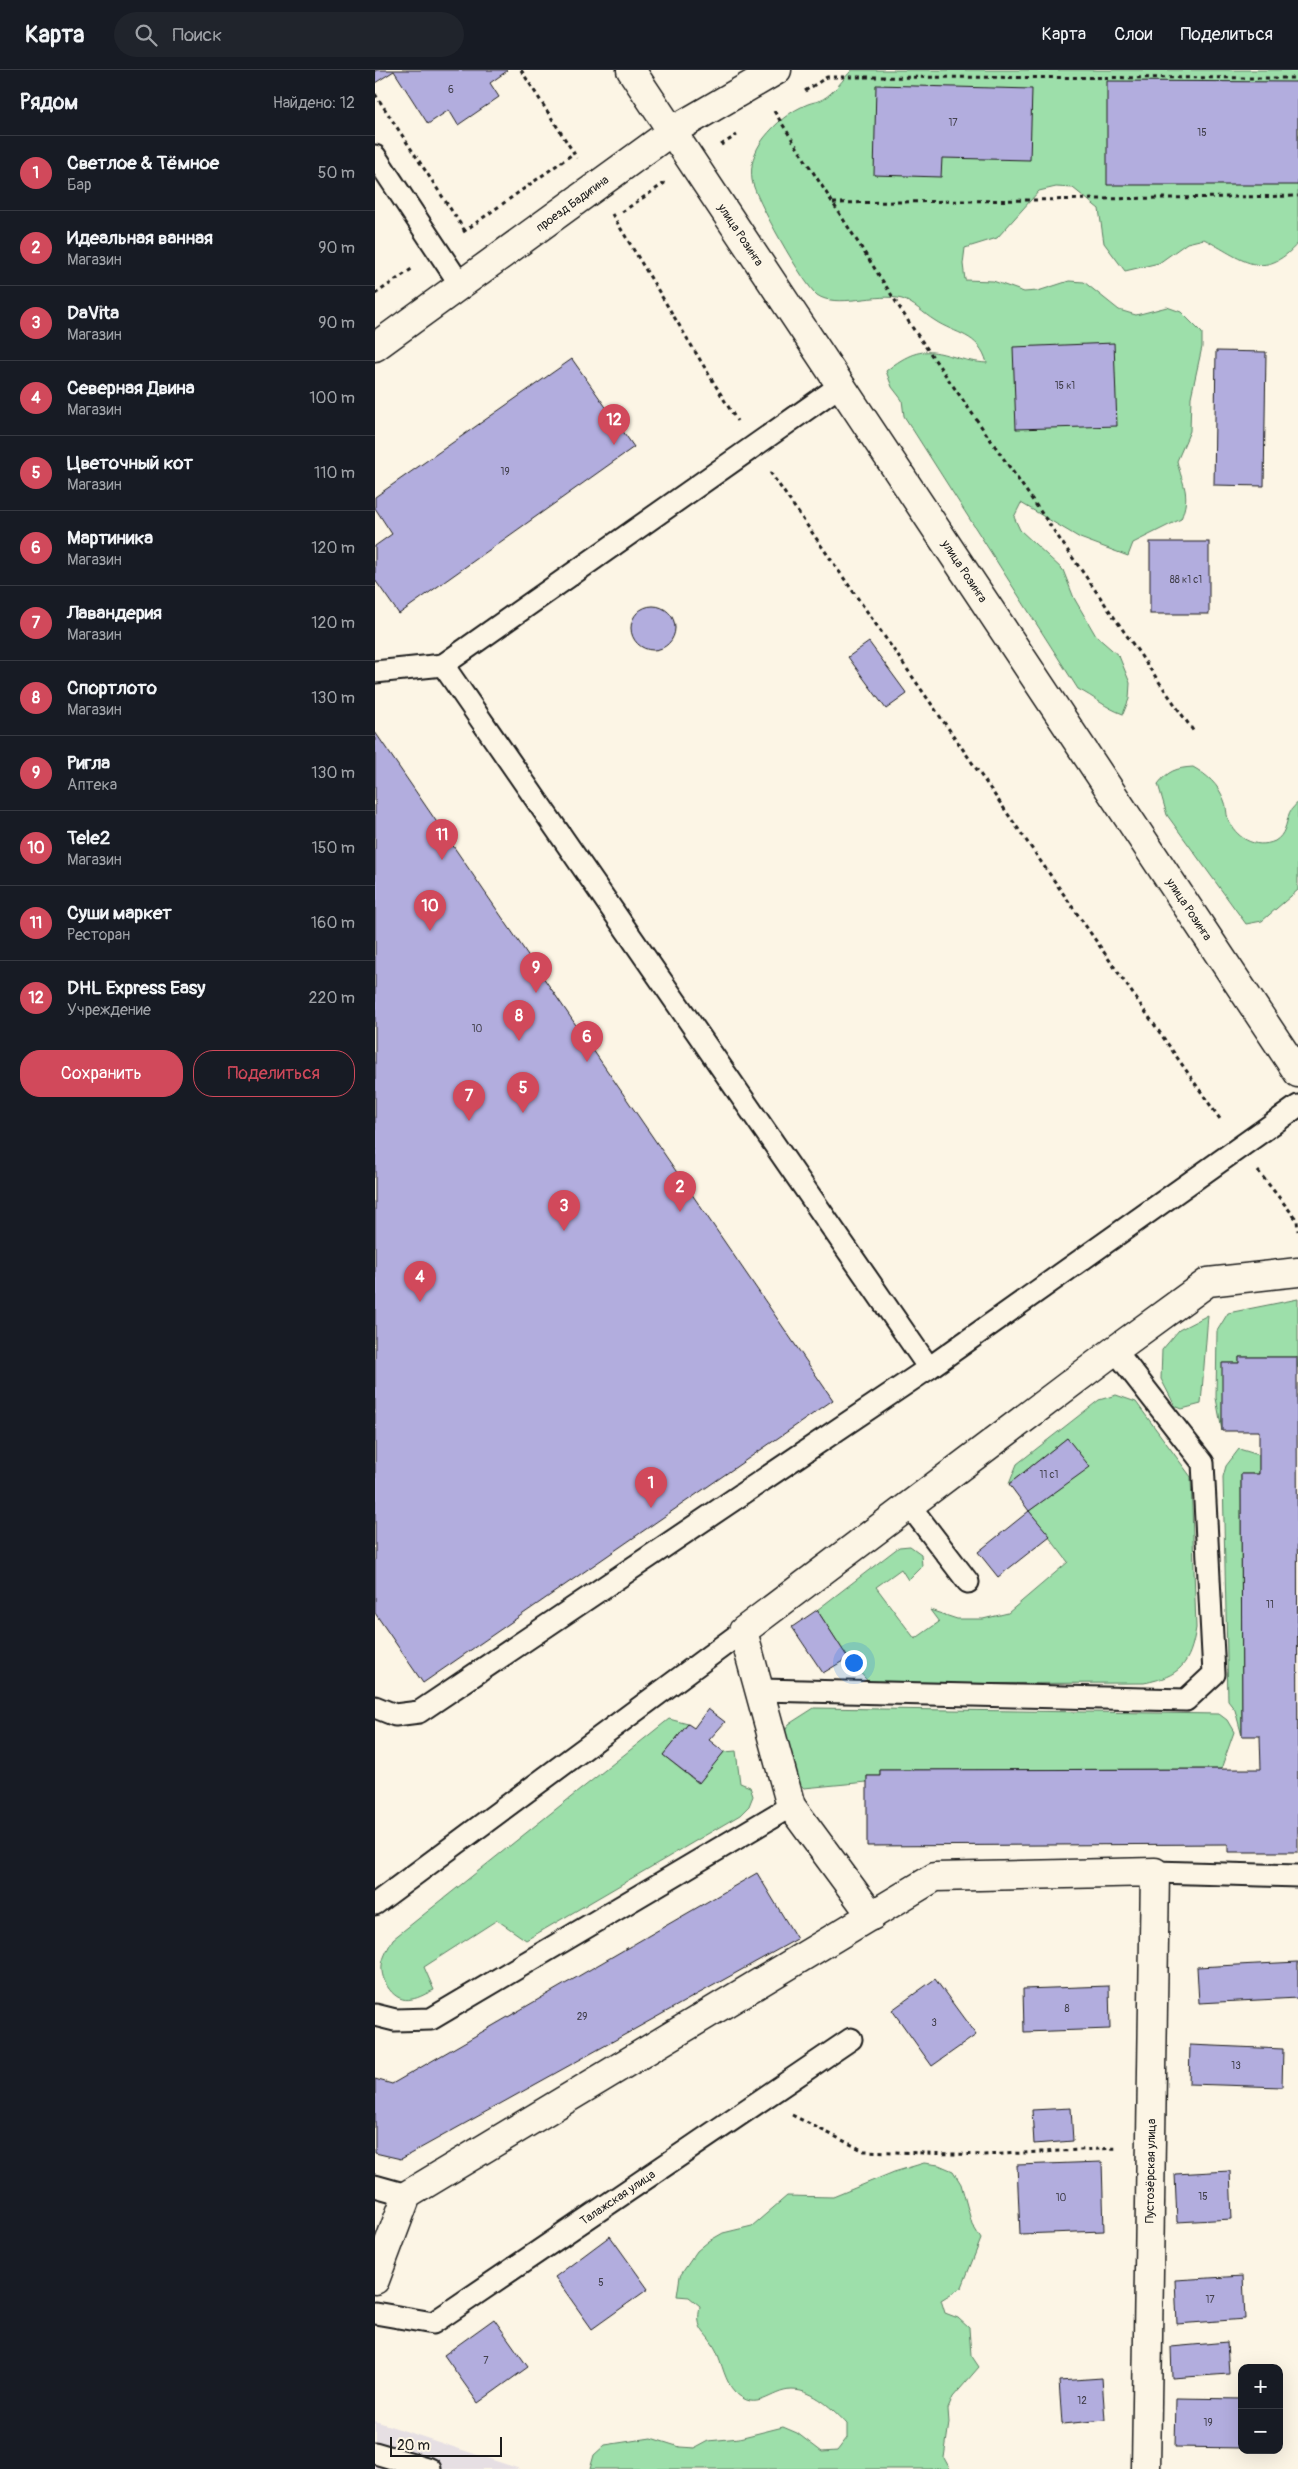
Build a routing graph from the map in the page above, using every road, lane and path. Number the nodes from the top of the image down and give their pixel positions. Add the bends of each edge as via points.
1 (521, 70) edge
2 (631, 70) edge
3 (777, 70) edge
4 (827, 77) dead end
5 (1298, 78) edge
6 (375, 94) edge
7 (773, 110) dead end
8 (672, 131) junction
9 (574, 152) junction
10 (375, 156) edge
11 (596, 187) junction
12 (1298, 196) edge
13 (833, 203) junction
14 (465, 230) junction
15 (437, 252) junction
16 (460, 284) junction
17 (375, 294) edge
18 (377, 342) edge
19 (841, 385) junction
20 (753, 447) junction
21 (443, 665) junction
22 (375, 672) edge
23 (1194, 732) dead end
24 (1298, 1073) edge
25 (1298, 1106) edge
26 (1239, 1148) junction
27 (1298, 1231) edge
28 (1298, 1272) edge
29 (1115, 1350) junction
30 (929, 1368) junction
31 (909, 1505) junction
32 (968, 1582) dead end
33 (743, 1631) junction
34 (761, 1690) junction
35 (375, 1706) edge
36 (791, 1806) junction
37 (1155, 1872) junction
38 (1298, 1876) edge
39 (375, 1904) edge
40 (872, 1916) junction
41 (375, 2015) edge
42 (851, 2039) dead end
43 (761, 2100) junction
44 (1151, 2147) junction
45 (375, 2186) edge
46 (407, 2195) junction
47 (375, 2280) edge
48 (375, 2313) edge
49 (375, 2453) edge
50 (430, 2469) edge
51 (1146, 2469) edge

1 - 9 path
2 - 8 street, улица Розинга
3 - 8 street, проезд Бадигина
4 - 5 path
6 - 14 path
7 - 13 path
8 - 11 street, проезд Бадигина
8 - 19 street, улица Розинга
9 - 11 path
9 - 14 path
10 - 15 lane
11 - 16 street, проезд Бадигина
11 - 20 path
12 - 13 path
13 - 23 path via 912,327
14 - 15 path
15 - 16 lane
15 - 17 path
16 - 18 street, проезд Бадигина
19 - 20 lane
19 - 24 street, улица Розинга
20 - 21 lane
20 - 26 path
21 - 22 lane
21 - 30 lane
25 - 26 lane
26 - 27 path via 1297,1220
26 - 30 lane
28 - 29 street via 1208,1282
29 - 31 street
29 - 34 lane via 1203,1463 1214,1674 1187,1700
30 - 35 lane via 419,1712 395,1715
31 - 32 lane
31 - 33 street
33 - 34 street
33 - 39 lane
34 - 36 street
36 - 40 street
36 - 41 lane via 431,2019 395,2020
37 - 38 lane
37 - 40 street via 935,1877
37 - 44 street, Пустозёрская улица
40 - 46 street
42 - 43 lane, Талажская улица
43 - 44 path via 865,2151 984,2154
43 - 48 lane, Талажская улица via 433,2323
44 - 51 street, Пустозёрская улица
45 - 46 lane
46 - 47 street
49 - 50 lane

